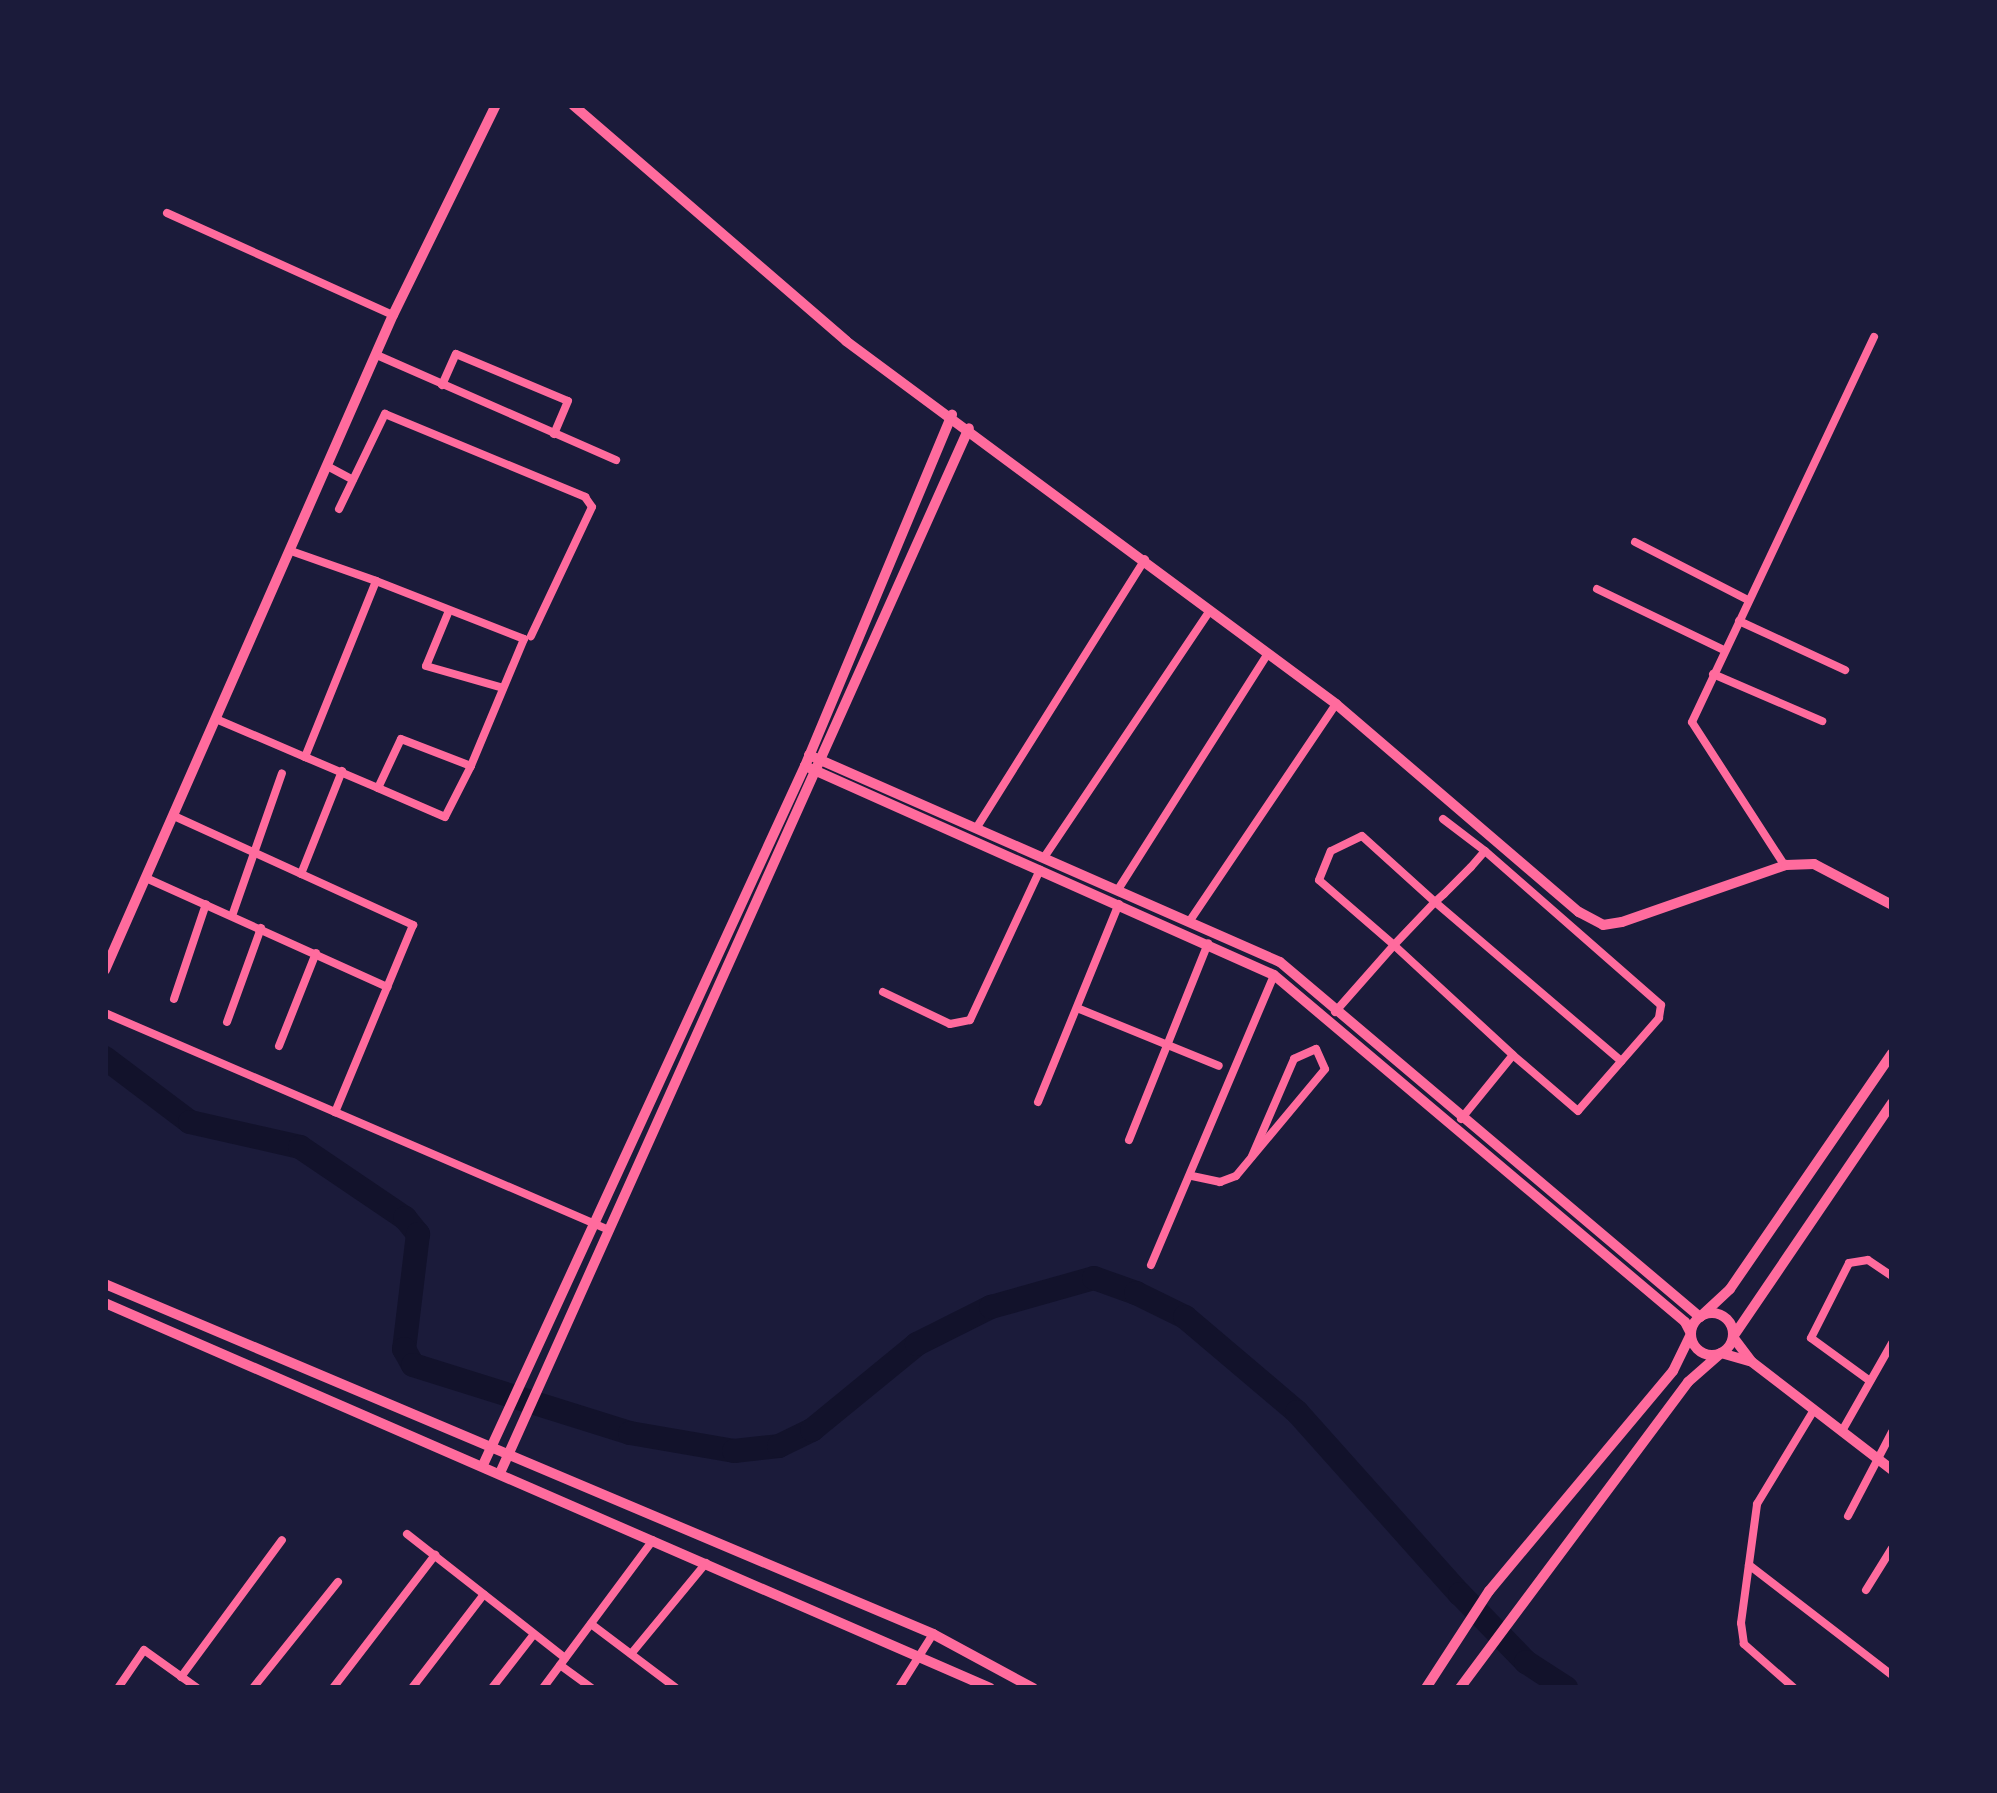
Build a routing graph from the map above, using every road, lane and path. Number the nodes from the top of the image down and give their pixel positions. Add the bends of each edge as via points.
1 (496, 105) edge
2 (573, 105) edge
3 (167, 213) dead end
4 (393, 315) junction
5 (1874, 337) dead end
6 (379, 356) junction
7 (442, 385) junction
8 (952, 415) junction
9 (969, 428) junction
10 (554, 434) junction
11 (616, 460) dead end
12 (329, 467) junction
13 (353, 480) junction
14 (339, 509) dead end
15 (1635, 542) dead end
16 (291, 551) junction
17 (1145, 560) junction
18 (376, 581) junction
19 (1597, 590) dead end
20 (1748, 600) junction
21 (1211, 609) junction
22 (448, 613) junction
23 (1738, 621) junction
24 (531, 636) dead end
25 (1724, 650) junction
26 (1268, 653) junction
27 (1845, 670) dead end
28 (1713, 674) junction
29 (503, 688) junction
30 (1336, 704) junction
31 (216, 719) junction
32 (1822, 721) dead end
33 (305, 757) junction
34 (807, 761) junction
35 (472, 766) junction
36 (822, 767) junction
37 (342, 771) junction
38 (282, 772) dead end
39 (378, 788) junction
40 (174, 817) junction
41 (1443, 819) dead end
42 (976, 827) junction
43 (1485, 851) junction
44 (253, 852) junction
45 (1045, 856) junction
46 (1785, 866) junction
47 (1040, 870) junction
48 (301, 874) junction
49 (146, 878) junction
50 (1119, 888) junction
51 (1436, 902) junction
52 (206, 904) junction
53 (1119, 904) junction
54 (1892, 904) edge
55 (232, 916) junction
56 (1192, 919) junction
57 (261, 928) junction
58 (1208, 944) junction
59 (1394, 945) junction
60 (316, 953) junction
61 (1270, 956) junction
62 (1262, 969) junction
63 (105, 970) edge
64 (1274, 975) junction
65 (387, 987) junction
66 (883, 992) dead end
67 (174, 999) dead end
68 (1341, 1007) junction
69 (1077, 1008) junction
70 (105, 1013) edge
71 (1329, 1018) junction
72 (226, 1022) dead end
73 (1166, 1044) junction
74 (279, 1046) dead end
75 (1892, 1053) edge
76 (1513, 1055) junction
77 (1622, 1060) junction
78 (1219, 1066) dead end
79 (1038, 1102) dead end
80 (1892, 1103) edge
81 (335, 1112) junction
82 (1464, 1115) junction
83 (1456, 1128) junction
84 (1129, 1140) dead end
85 (1252, 1156) junction
86 (1192, 1175) junction
87 (594, 1223) junction
88 (609, 1230) junction
89 (1151, 1265) dead end
90 (1892, 1276) edge
91 (105, 1284) edge
92 (105, 1303) edge
93 (1700, 1317) junction
94 (1691, 1334) junction
95 (1733, 1336) junction
96 (1892, 1343) edge
97 (1721, 1353) junction
98 (1752, 1362) junction
99 (1870, 1382) junction
100 (1814, 1410) junction
101 (1842, 1431) junction
102 (1892, 1432) edge
103 (491, 1447) junction
104 (507, 1454) junction
105 (1877, 1459) junction
106 (483, 1466) junction
107 (1892, 1470) edge
108 (500, 1473) junction
109 (1847, 1516) dead end
110 (407, 1534) dead end
111 (654, 1539) junction
112 (282, 1540) dead end
113 (1892, 1547) edge
114 (436, 1555) junction
115 (707, 1562) junction
116 (1749, 1564) junction
117 (338, 1582) dead end
118 (1866, 1590) dead end
119 (484, 1594) junction
120 (590, 1624) junction
121 (535, 1634) junction
122 (933, 1634) junction
123 (921, 1652) junction
124 (631, 1654) junction
125 (563, 1661) junction
126 (1892, 1675) edge
127 (181, 1677) junction
128 (118, 1688) edge
129 (197, 1688) edge
130 (253, 1688) edge
131 (333, 1688) edge
132 (412, 1688) edge
133 (492, 1688) edge
134 (542, 1688) edge
135 (592, 1688) edge
136 (676, 1688) edge
137 (898, 1688) edge
138 (990, 1688) edge
139 (1033, 1688) edge
140 (1426, 1688) edge
141 (1460, 1688) edge
142 (1794, 1688) edge

1 - 4 street
2 - 8 street via 846,341
3 - 4 street
4 - 6 street
5 - 20 street
6 - 7 street
6 - 12 street
7 - 10 street
7 - 10 street via 456,354 568,401
8 - 9 street
8 - 34 street
9 - 17 street
9 - 36 street
10 - 11 street
12 - 13 street
12 - 16 street
13 - 14 street
13 - 24 street via 380,418 394,414 590,501
15 - 20 street
16 - 18 street
16 - 31 street
17 - 21 street
17 - 42 street
18 - 22 street
18 - 33 street
19 - 25 street
20 - 23 street
21 - 26 street
21 - 45 street
22 - 29 street via 524,639
22 - 29 street via 426,666
23 - 25 street
23 - 27 street
25 - 28 street
26 - 30 street
26 - 50 street
28 - 32 street
28 - 46 street via 1694,731
29 - 35 street
30 - 46 street via 1604,925
30 - 56 street
31 - 33 street
31 - 40 street
33 - 37 street
34 - 36 street
34 - 87 street
35 - 39 street via 401,739
35 - 39 street via 445,817
36 - 42 street
36 - 47 street
36 - 88 street
37 - 39 street
37 - 48 street
38 - 44 street
40 - 44 street
40 - 49 street
41 - 43 street
42 - 45 street
43 - 51 street
43 - 77 street via 1661,1004 1659,1018
44 - 48 street
44 - 55 street
45 - 50 street
46 - 54 street via 1814,864
47 - 53 street
47 - 66 street via 970,1020 950,1024
48 - 65 street via 413,925
49 - 52 street
49 - 63 street
50 - 56 street
51 - 59 street
51 - 59 street via 1362,836 1331,851 1318,880
51 - 77 street
52 - 55 street
52 - 67 street
53 - 58 street
53 - 69 street
55 - 57 street
56 - 61 street
57 - 60 street
57 - 72 street
58 - 62 street
58 - 73 street
59 - 68 street
59 - 76 street
60 - 65 street
60 - 74 street
61 - 62 street
61 - 68 street
62 - 64 street
64 - 71 street
64 - 86 street
65 - 81 street
68 - 71 street
68 - 82 street
69 - 73 street
69 - 79 street
70 - 81 street
71 - 83 street
73 - 78 street
73 - 84 street
75 - 93 street via 1730,1289
76 - 77 street via 1578,1111
76 - 82 street
80 - 95 street
81 - 87 street
82 - 83 street
82 - 93 street
83 - 94 street via 1672,1307
85 - 85 street via 1325,1069 1316,1049 1294,1059
85 - 86 street via 1229,1182
86 - 89 street
87 - 88 street
87 - 103 street
88 - 104 street
90 - 99 street via 1868,1260 1849,1263 1811,1338
91 - 103 street
92 - 106 street
93 - 94 street
93 - 95 street via 1725,1317
94 - 97 street via 1701,1351
94 - 140 street via 1620,1441 1489,1591
95 - 97 street
95 - 98 street
96 - 99 street
97 - 98 street
97 - 141 street via 1688,1382
98 - 100 street
99 - 101 street
100 - 101 street
100 - 116 street via 1762,1489
101 - 105 street
102 - 105 street
103 - 104 street
103 - 106 street
104 - 108 street
104 - 122 street
105 - 107 street
105 - 109 street
106 - 108 street
108 - 111 street
110 - 114 street
111 - 115 street
111 - 120 street
112 - 127 street
113 - 118 street
114 - 119 street
114 - 131 street
115 - 123 street
115 - 124 street
116 - 126 street
116 - 142 street via 1740,1633
117 - 130 street
119 - 121 street
119 - 132 street
120 - 124 street
120 - 125 street
121 - 125 street
121 - 133 street
122 - 123 street
122 - 139 street
123 - 137 street
123 - 138 street
124 - 136 street
125 - 134 street
125 - 135 street
127 - 128 street via 144,1650
127 - 129 street

